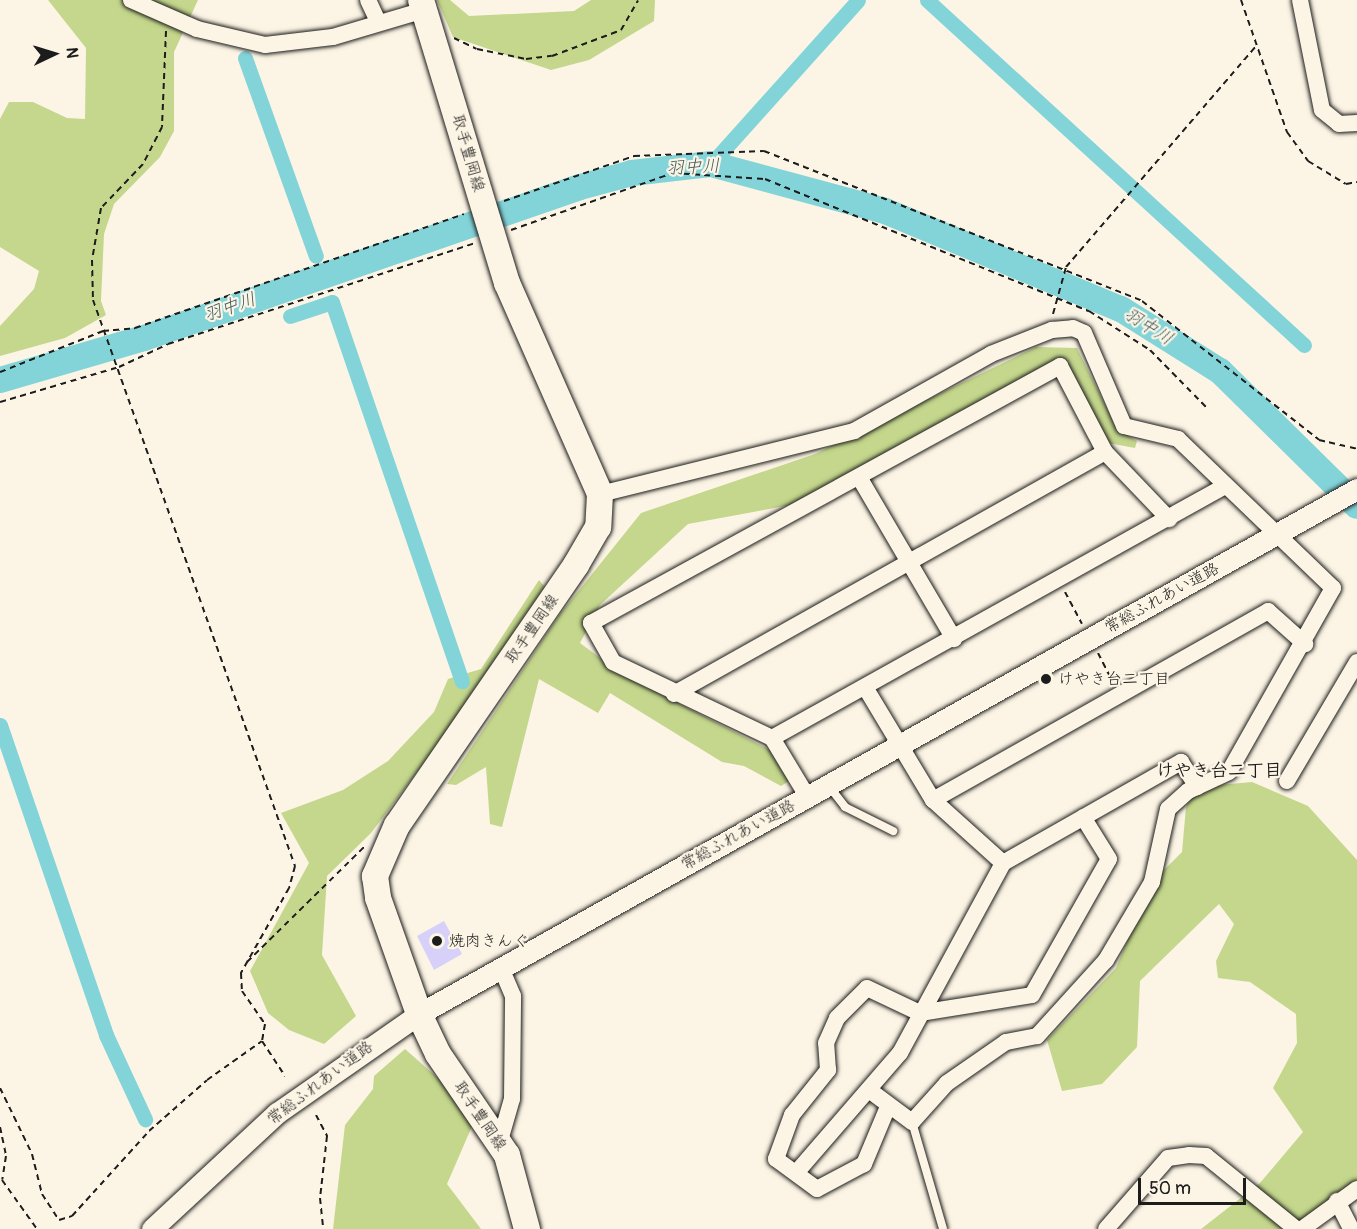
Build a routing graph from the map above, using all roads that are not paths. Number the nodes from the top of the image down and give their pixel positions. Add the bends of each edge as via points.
1 (131, 0) edge
2 (368, 0) edge
3 (1300, 0) edge
4 (422, 5) edge
5 (378, 21) junction
6 (1357, 123) edge
7 (1105, 452) junction
8 (860, 477) junction
9 (1225, 486) junction
10 (1357, 489) edge
11 (600, 494) junction
12 (1169, 519) junction
13 (1277, 533) junction
14 (909, 562) junction
15 (954, 639) junction
16 (1305, 644) junction
17 (1357, 662) edge
18 (865, 687) junction
19 (674, 694) junction
20 (772, 738) junction
21 (899, 744) junction
22 (1287, 781) dead end
23 (827, 785) junction
24 (1197, 787) junction
25 (807, 796) junction
26 (933, 800) junction
27 (1083, 817) junction
28 (893, 831) dead end
29 (1003, 863) junction
30 (501, 968) junction
31 (920, 1013) junction
32 (419, 1014) junction
33 (869, 1090) junction
34 (887, 1108) junction
35 (912, 1122) junction
36 (499, 1144) junction
37 (796, 1173) junction
38 (1357, 1189) edge
39 (1337, 1201) junction
40 (152, 1229) edge
41 (527, 1229) edge
42 (943, 1229) edge
43 (1106, 1229) edge
44 (1296, 1229) edge
45 (1302, 1229) edge
46 (1351, 1229) edge

1 - 5 street via 167,18 235,41 265,45 333,37
2 - 5 street
3 - 6 street via 1322,111 1339,124
4 - 5 street
4 - 11 main road, 取手豊岡線 via 488,222 525,327
7 - 8 street via 1060,366
7 - 12 street
7 - 14 street
8 - 14 street
8 - 19 street via 591,623 613,662
9 - 11 street via 1178,439 1124,426 1084,333 1073,328 1052,330 991,354 854,431
9 - 12 street
9 - 13 street
10 - 13 street, 常総ふれあい道路
11 - 32 main road, 取手豊岡線 via 598,527 576,565 475,705 388,839 375,876 378,898
12 - 15 street
13 - 16 street via 1333,588
13 - 21 street, 常総ふれあい道路
14 - 15 street
14 - 19 street
15 - 18 street
16 - 24 street via 1229,772
16 - 26 street via 1268,611
17 - 22 street
18 - 20 street
18 - 21 street
19 - 20 street
20 - 25 street
21 - 23 street, 常総ふれあい道路
21 - 26 street
23 - 25 street, 常総ふれあい道路
23 - 28 lane via 845,807
24 - 27 street via 1181,762
24 - 35 street via 1168,809 1152,882 1106,960 1036,1036 1006,1042 947,1083
25 - 30 street, 常総ふれあい道路
26 - 29 street
27 - 29 street
27 - 31 street via 1109,859 1032,995
29 - 31 street
30 - 32 street, 常総ふれあい道路
30 - 36 street via 513,996 512,1099
31 - 33 street via 900,1053
31 - 37 street via 867,988 837,1018 826,1043 828,1071 792,1115 776,1159
32 - 36 main road, 取手豊岡線 via 438,1054
32 - 40 street, 常総ふれあい道路 via 277,1113
33 - 34 street
33 - 37 street
34 - 35 street
34 - 37 street via 864,1164 817,1189
35 - 42 lane
36 - 41 main road, 取手豊岡線 via 519,1190
38 - 39 street
39 - 45 street
39 - 46 street
43 - 44 street via 1168,1158 1189,1155 1206,1156

